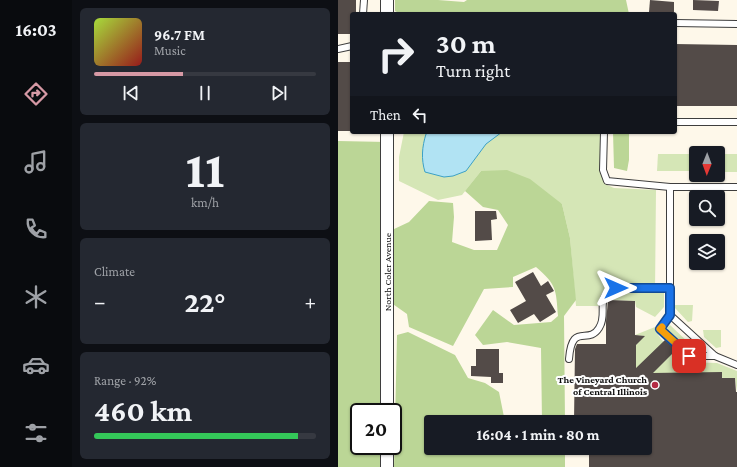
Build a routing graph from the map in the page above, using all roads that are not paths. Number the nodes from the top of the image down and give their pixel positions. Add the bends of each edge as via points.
1 (364, 0) edge
2 (387, 0) edge
3 (363, 12) edge
4 (387, 12) edge
5 (677, 23) edge
6 (737, 24) edge
7 (350, 46) edge
8 (338, 49) edge
9 (677, 122) edge
10 (737, 122) edge
11 (387, 134) edge
12 (604, 134) edge
13 (670, 187) junction
14 (737, 187) edge
15 (670, 288) junction
16 (670, 315) junction
17 (715, 356) junction
18 (569, 359) dead end
19 (737, 365) edge
20 (387, 403) edge
21 (387, 455) edge
22 (387, 467) edge

1 - 3 lane
2 - 4 street
5 - 6 lane
7 - 8 lane
9 - 10 lane
11 - 20 street, North Coler Avenue
12 - 13 lane via 603,170 607,181
13 - 14 lane
13 - 15 lane
15 - 16 lane
15 - 18 lane via 616,288 608,291 603,299 599,329 592,334 576,337 570,347
16 - 17 lane
16 - 17 lane via 660,329 689,356
17 - 19 lane
21 - 22 street

